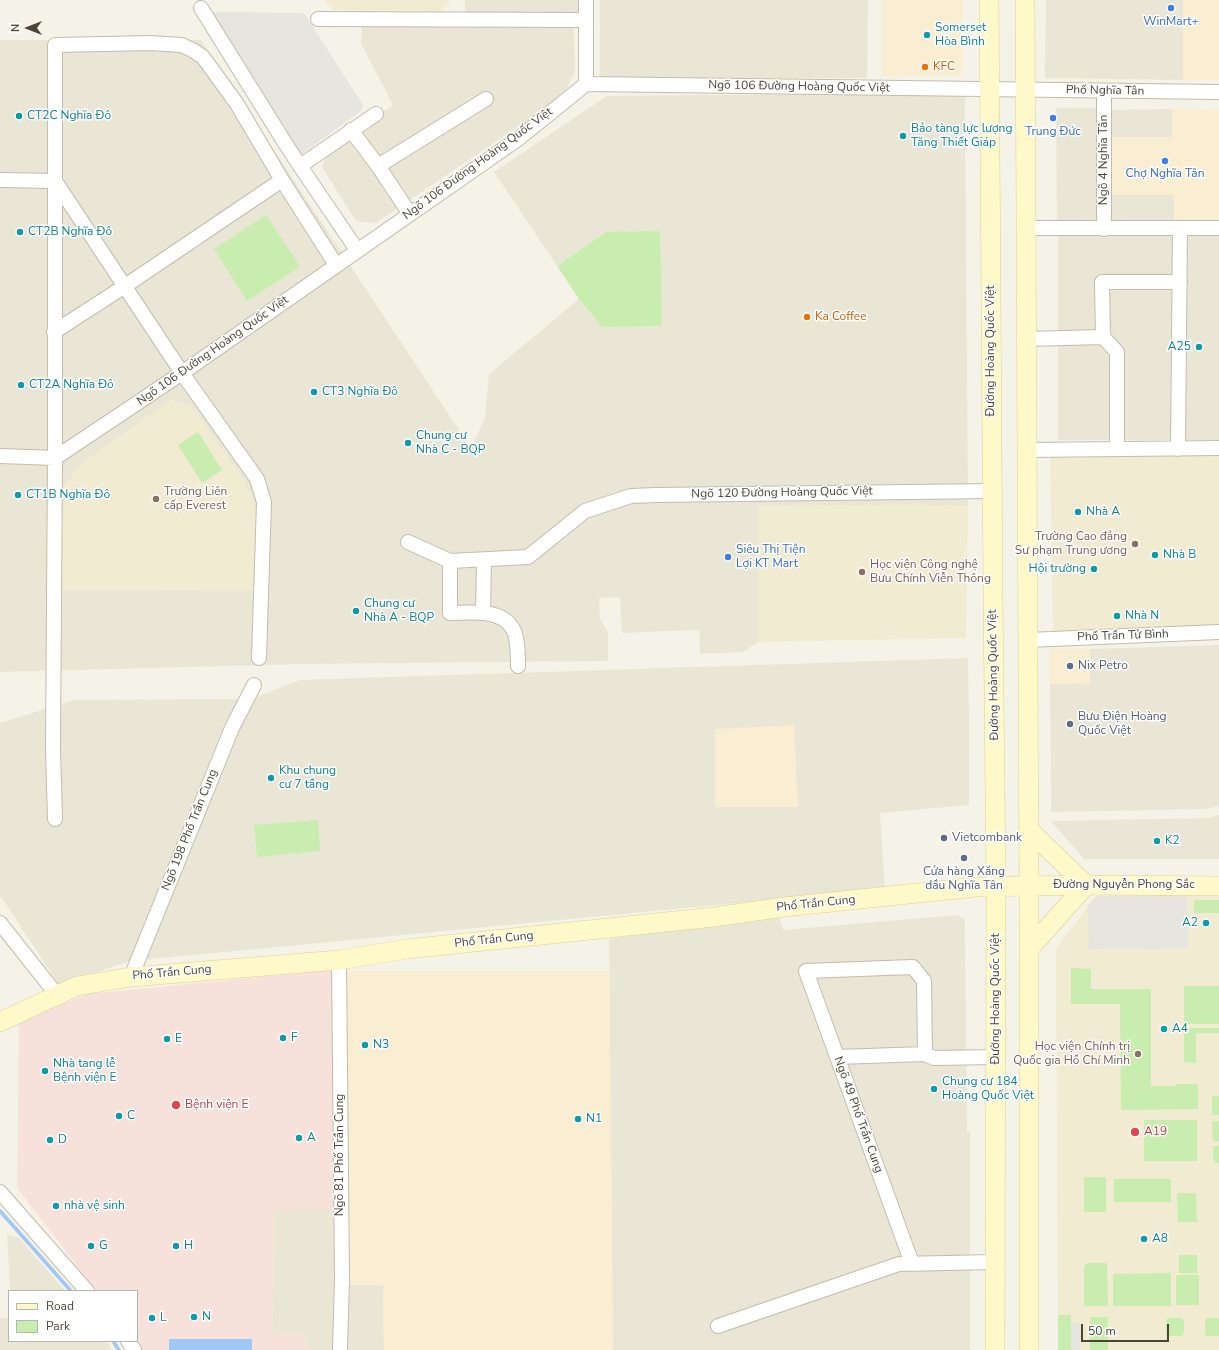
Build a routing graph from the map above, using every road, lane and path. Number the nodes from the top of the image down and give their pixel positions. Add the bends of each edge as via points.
1 (586, 0) edge
2 (989, 0) edge
3 (1025, 0) edge
4 (201, 8) dead end
5 (318, 19) dead end
6 (586, 20) junction
7 (586, 84) junction
8 (990, 89) junction
9 (1025, 90) junction
10 (1104, 91) junction
11 (1219, 92) edge
12 (486, 99) dead end
13 (376, 114) dead end
14 (351, 130) junction
15 (300, 166) junction
16 (378, 166) junction
17 (0, 180) edge
18 (282, 180) junction
19 (55, 181) junction
20 (410, 214) junction
21 (1026, 228) junction
22 (1180, 228) junction
23 (1219, 228) edge
24 (1104, 229) junction
25 (357, 250) junction
26 (336, 265) junction
27 (1180, 282) junction
28 (125, 286) junction
29 (54, 332) junction
30 (1103, 337) junction
31 (1026, 339) junction
32 (182, 373) junction
33 (1219, 448) edge
34 (1117, 449) junction
35 (1178, 449) junction
36 (1028, 450) junction
37 (0, 456) edge
38 (55, 458) junction
39 (993, 491) junction
40 (408, 542) dead end
41 (484, 560) junction
42 (450, 561) junction
43 (483, 613) junction
44 (1219, 632) edge
45 (1028, 640) junction
46 (259, 658) dead end
47 (518, 666) dead end
48 (254, 684) dead end
49 (55, 819) dead end
50 (1029, 830) junction
51 (1086, 885) junction
52 (996, 886) junction
53 (1029, 886) junction
54 (1219, 886) edge
55 (0, 923) edge
56 (1029, 949) junction
57 (339, 960) junction
58 (131, 977) junction
59 (57, 995) junction
60 (0, 1022) edge
61 (925, 1054) junction
62 (837, 1057) junction
63 (995, 1057) junction
64 (0, 1192) edge
65 (910, 1258) dead end
66 (995, 1262) junction
67 (86, 1290) edge
68 (718, 1326) dead end
69 (340, 1350) edge
70 (995, 1350) edge
71 (1029, 1350) edge

1 - 6 street
2 - 8 main road, Đường Hoàng Quốc Việt
3 - 9 main road
4 - 15 street
5 - 6 street
6 - 7 street
7 - 8 street, Ngõ 106 Đường Hoàng Quốc Việt
7 - 20 street, Ngõ 106 Đường Hoàng Quốc Việt via 518,139
8 - 9 street, Phố Nghĩa Tân
8 - 39 main road, Đường Hoàng Quốc Việt
9 - 10 street, Phố Nghĩa Tân
9 - 21 main road
10 - 11 street, Phố Nghĩa Tân
10 - 24 street, Ngõ 4 Nghĩa Tân
12 - 16 street
13 - 14 street
14 - 15 street
14 - 16 street
15 - 25 street
16 - 20 street
17 - 19 street
18 - 19 street via 237,104 203,57 182,45 151,43 55,45
18 - 26 street
18 - 28 street
19 - 28 street
19 - 29 street
20 - 25 street, Ngõ 106 Đường Hoàng Quốc Việt
21 - 24 street
21 - 31 main road
22 - 23 street
22 - 24 street
22 - 27 street
25 - 26 street, Ngõ 106 Đường Hoàng Quốc Việt
26 - 32 street, Ngõ 106 Đường Hoàng Quốc Việt
27 - 30 street via 1102,282
27 - 35 street
28 - 29 street
28 - 32 street
29 - 38 street
30 - 31 street
30 - 34 street via 1117,352
31 - 36 main road
32 - 38 street, Ngõ 106 Đường Hoàng Quốc Việt
32 - 46 street via 257,479 264,502
33 - 35 street
34 - 35 street
34 - 36 street
36 - 45 main road
37 - 38 street
38 - 49 street
39 - 41 street, Ngõ 120 Đường Hoàng Quốc Việt via 631,496 585,512 528,558
39 - 52 main road, Đường Hoàng Quốc Việt
40 - 42 street
41 - 42 street, Ngõ 120 Đường Hoàng Quốc Việt
41 - 43 street
42 - 43 street via 450,613
43 - 47 street via 501,616 513,629 518,647
44 - 45 street, Phố Trần Tử Bình
45 - 50 main road
48 - 58 street, Ngõ 198 Phố Trần Cung via 232,728
50 - 51 main road
50 - 53 main road
51 - 53 main road, Đường Nguyễn Phong Sắc
51 - 54 main road, Đường Nguyễn Phong Sắc
51 - 56 main road
52 - 53 main road, Đường Nguyễn Phong Sắc
52 - 57 main road, Phố Trần Cung via 407,949
52 - 63 main road, Đường Hoàng Quốc Việt
53 - 56 main road
55 - 59 street
56 - 71 main road
57 - 58 main road, Phố Trần Cung
57 - 69 street, Ngõ 81 Phố Trần Cung via 342,1279
58 - 59 main road, Phố Trần Cung via 77,986
59 - 60 main road, Phố Trần Cung
61 - 62 street
61 - 62 street, Ngõ 49 Phố Trần Cung via 924,981 913,967 806,971
61 - 63 street via 934,1058
62 - 65 street, Ngõ 49 Phố Trần Cung
63 - 66 main road, Đường Hoàng Quốc Việt
64 - 67 street
66 - 68 street via 899,1264
66 - 70 main road, Đường Hoàng Quốc Việt

